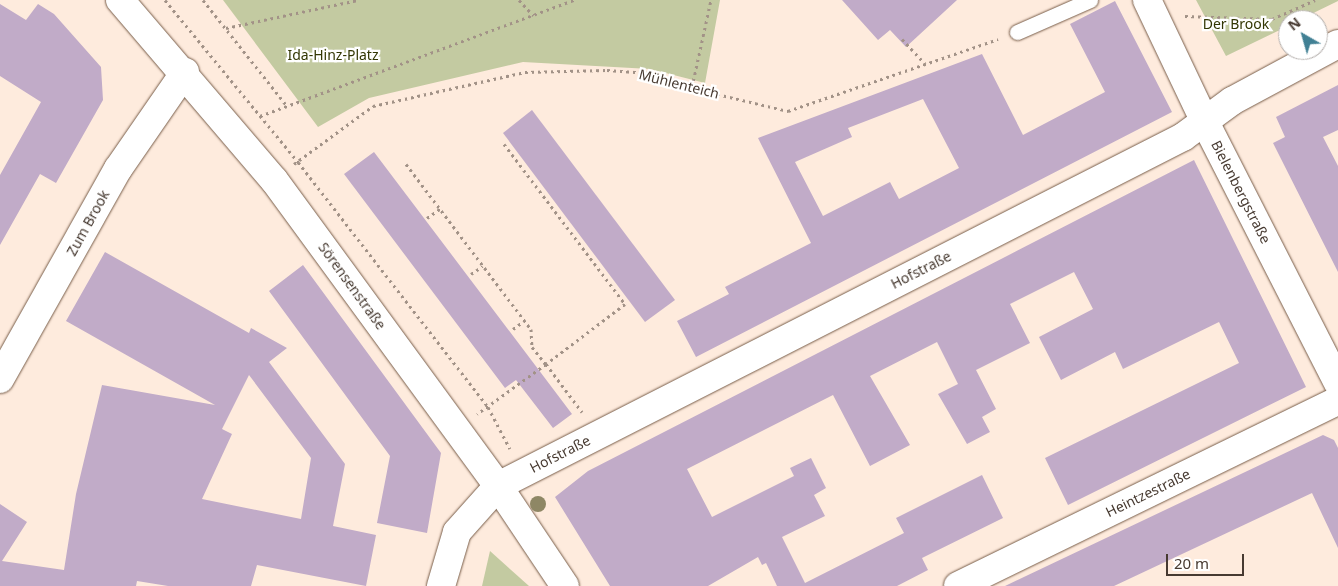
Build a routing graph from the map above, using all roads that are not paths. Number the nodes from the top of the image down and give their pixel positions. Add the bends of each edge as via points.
1 (120, 0) edge
2 (1090, 0) edge
3 (1151, 8) edge
4 (1017, 32) road end
5 (1338, 44) edge
6 (186, 72) junction
7 (1204, 120) junction
8 (0, 379) edge
9 (1338, 383) edge
10 (1338, 400) edge
11 (498, 486) junction
12 (441, 586) edge
13 (565, 586) edge
14 (958, 586) edge

1 - 6 street, Sörensenstraße
2 - 4 lane
3 - 7 street, Bielenbergstraße
5 - 7 street, Hofstraße via 1232,100
6 - 8 street, Zum Brook via 118,169
6 - 11 street, Sörensenstraße via 274,180
7 - 9 street, Bielenbergstraße
7 - 11 street, Hofstraße via 1183,136
10 - 14 street, Heintzestraße
11 - 12 street via 457,532
11 - 13 street, Sörensenstraße

